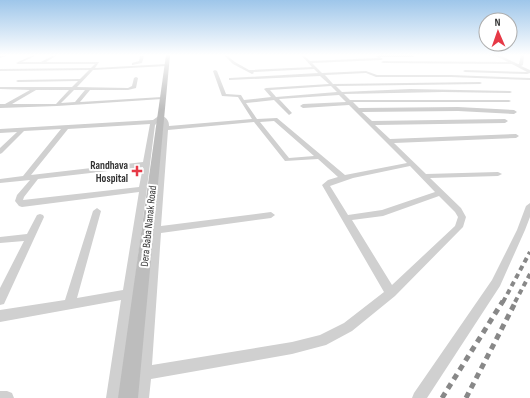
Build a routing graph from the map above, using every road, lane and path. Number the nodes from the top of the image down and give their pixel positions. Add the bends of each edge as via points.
1 (31, 74) edge
2 (87, 74) edge
3 (165, 74) edge
4 (216, 74) edge
5 (252, 74) edge
6 (323, 74) junction
7 (333, 74) edge
8 (371, 74) edge
9 (136, 78) dead end
10 (258, 78) junction
11 (230, 79) dead end
12 (530, 79) edge
13 (81, 80) junction
14 (18, 81) junction
15 (480, 83) dead end
16 (332, 84) junction
17 (2, 88) edge
18 (34, 89) junction
19 (73, 89) junction
20 (88, 89) junction
21 (510, 92) dead end
22 (341, 93) junction
23 (162, 98) junction
24 (274, 98) junction
25 (509, 101) dead end
26 (243, 102) junction
27 (350, 102) junction
28 (76, 104) junction
29 (57, 105) junction
30 (2, 106) edge
31 (12, 106) junction
32 (303, 106) dead end
33 (359, 110) junction
34 (514, 112) dead end
35 (289, 113) dead end
36 (0, 114) edge
37 (256, 120) junction
38 (505, 121) dead end
39 (160, 122) junction
40 (371, 123) junction
41 (66, 127) junction
42 (22, 130) junction
43 (0, 131) edge
44 (516, 136) dead end
45 (389, 141) junction
46 (0, 152) edge
47 (320, 157) junction
48 (146, 164) junction
49 (412, 164) junction
50 (498, 174) dead end
51 (423, 176) junction
52 (36, 177) junction
53 (25, 178) junction
54 (344, 178) junction
55 (0, 182) edge
56 (143, 189) junction
57 (440, 193) junction
58 (530, 206) edge
59 (97, 210) dead end
60 (271, 215) dead end
61 (40, 216) dead end
62 (345, 218) junction
63 (157, 230) junction
64 (30, 236) junction
65 (0, 240) edge
66 (391, 293) junction
67 (128, 294) junction
68 (0, 300) edge
69 (69, 305) junction
70 (0, 316) edge
71 (144, 373) junction
72 (0, 398) edge
73 (7, 398) edge
74 (113, 398) edge
75 (128, 398) edge
76 (142, 398) edge
77 (419, 398) edge

1 - 14 street
2 - 13 street
3 - 23 main road, Dera Baba Nanak Road
4 - 26 street via 224,95 238,95
5 - 10 street
6 - 7 street
6 - 10 street
6 - 16 street
8 - 12 street via 376,76
9 - 20 street via 134,87 131,88
10 - 11 street
13 - 14 street
13 - 19 street
14 - 17 street
15 - 16 street
16 - 22 street
16 - 24 street via 266,89
17 - 18 street
18 - 19 street
18 - 30 street
19 - 20 street
19 - 29 street
20 - 28 street
21 - 22 street via 453,90
22 - 24 street
22 - 27 street
23 - 28 street
23 - 39 main road, Dera Baba Nanak Road
24 - 26 street
24 - 35 street
25 - 27 street
26 - 37 street
27 - 32 street
27 - 33 street
28 - 29 street
29 - 31 street
30 - 31 street
31 - 36 street
33 - 34 street via 458,109
33 - 40 street
37 - 39 street
37 - 47 street via 275,119
37 - 47 street via 287,160
38 - 40 street
39 - 41 street
39 - 48 street
39 - 63 street
39 - 75 main road, Dera Baba Nanak Road
40 - 45 street
41 - 42 street
41 - 53 street
42 - 43 street
42 - 46 street
44 - 45 street
45 - 49 street
47 - 54 street
48 - 52 street
48 - 56 street
49 - 51 street
49 - 54 street
50 - 51 street
51 - 57 street
52 - 53 street
52 - 56 street via 20,197 19,201 22,204
53 - 55 street
54 - 62 street via 326,185
56 - 67 street
57 - 62 street via 383,213
57 - 66 street via 462,217 459,227
58 - 77 street via 496,282
59 - 69 street
60 - 63 street
61 - 64 street
62 - 66 street
63 - 71 street
64 - 65 street
64 - 68 street
66 - 71 street via 348,327 322,341
67 - 69 street
67 - 74 street
69 - 70 street
71 - 76 street
72 - 73 street

